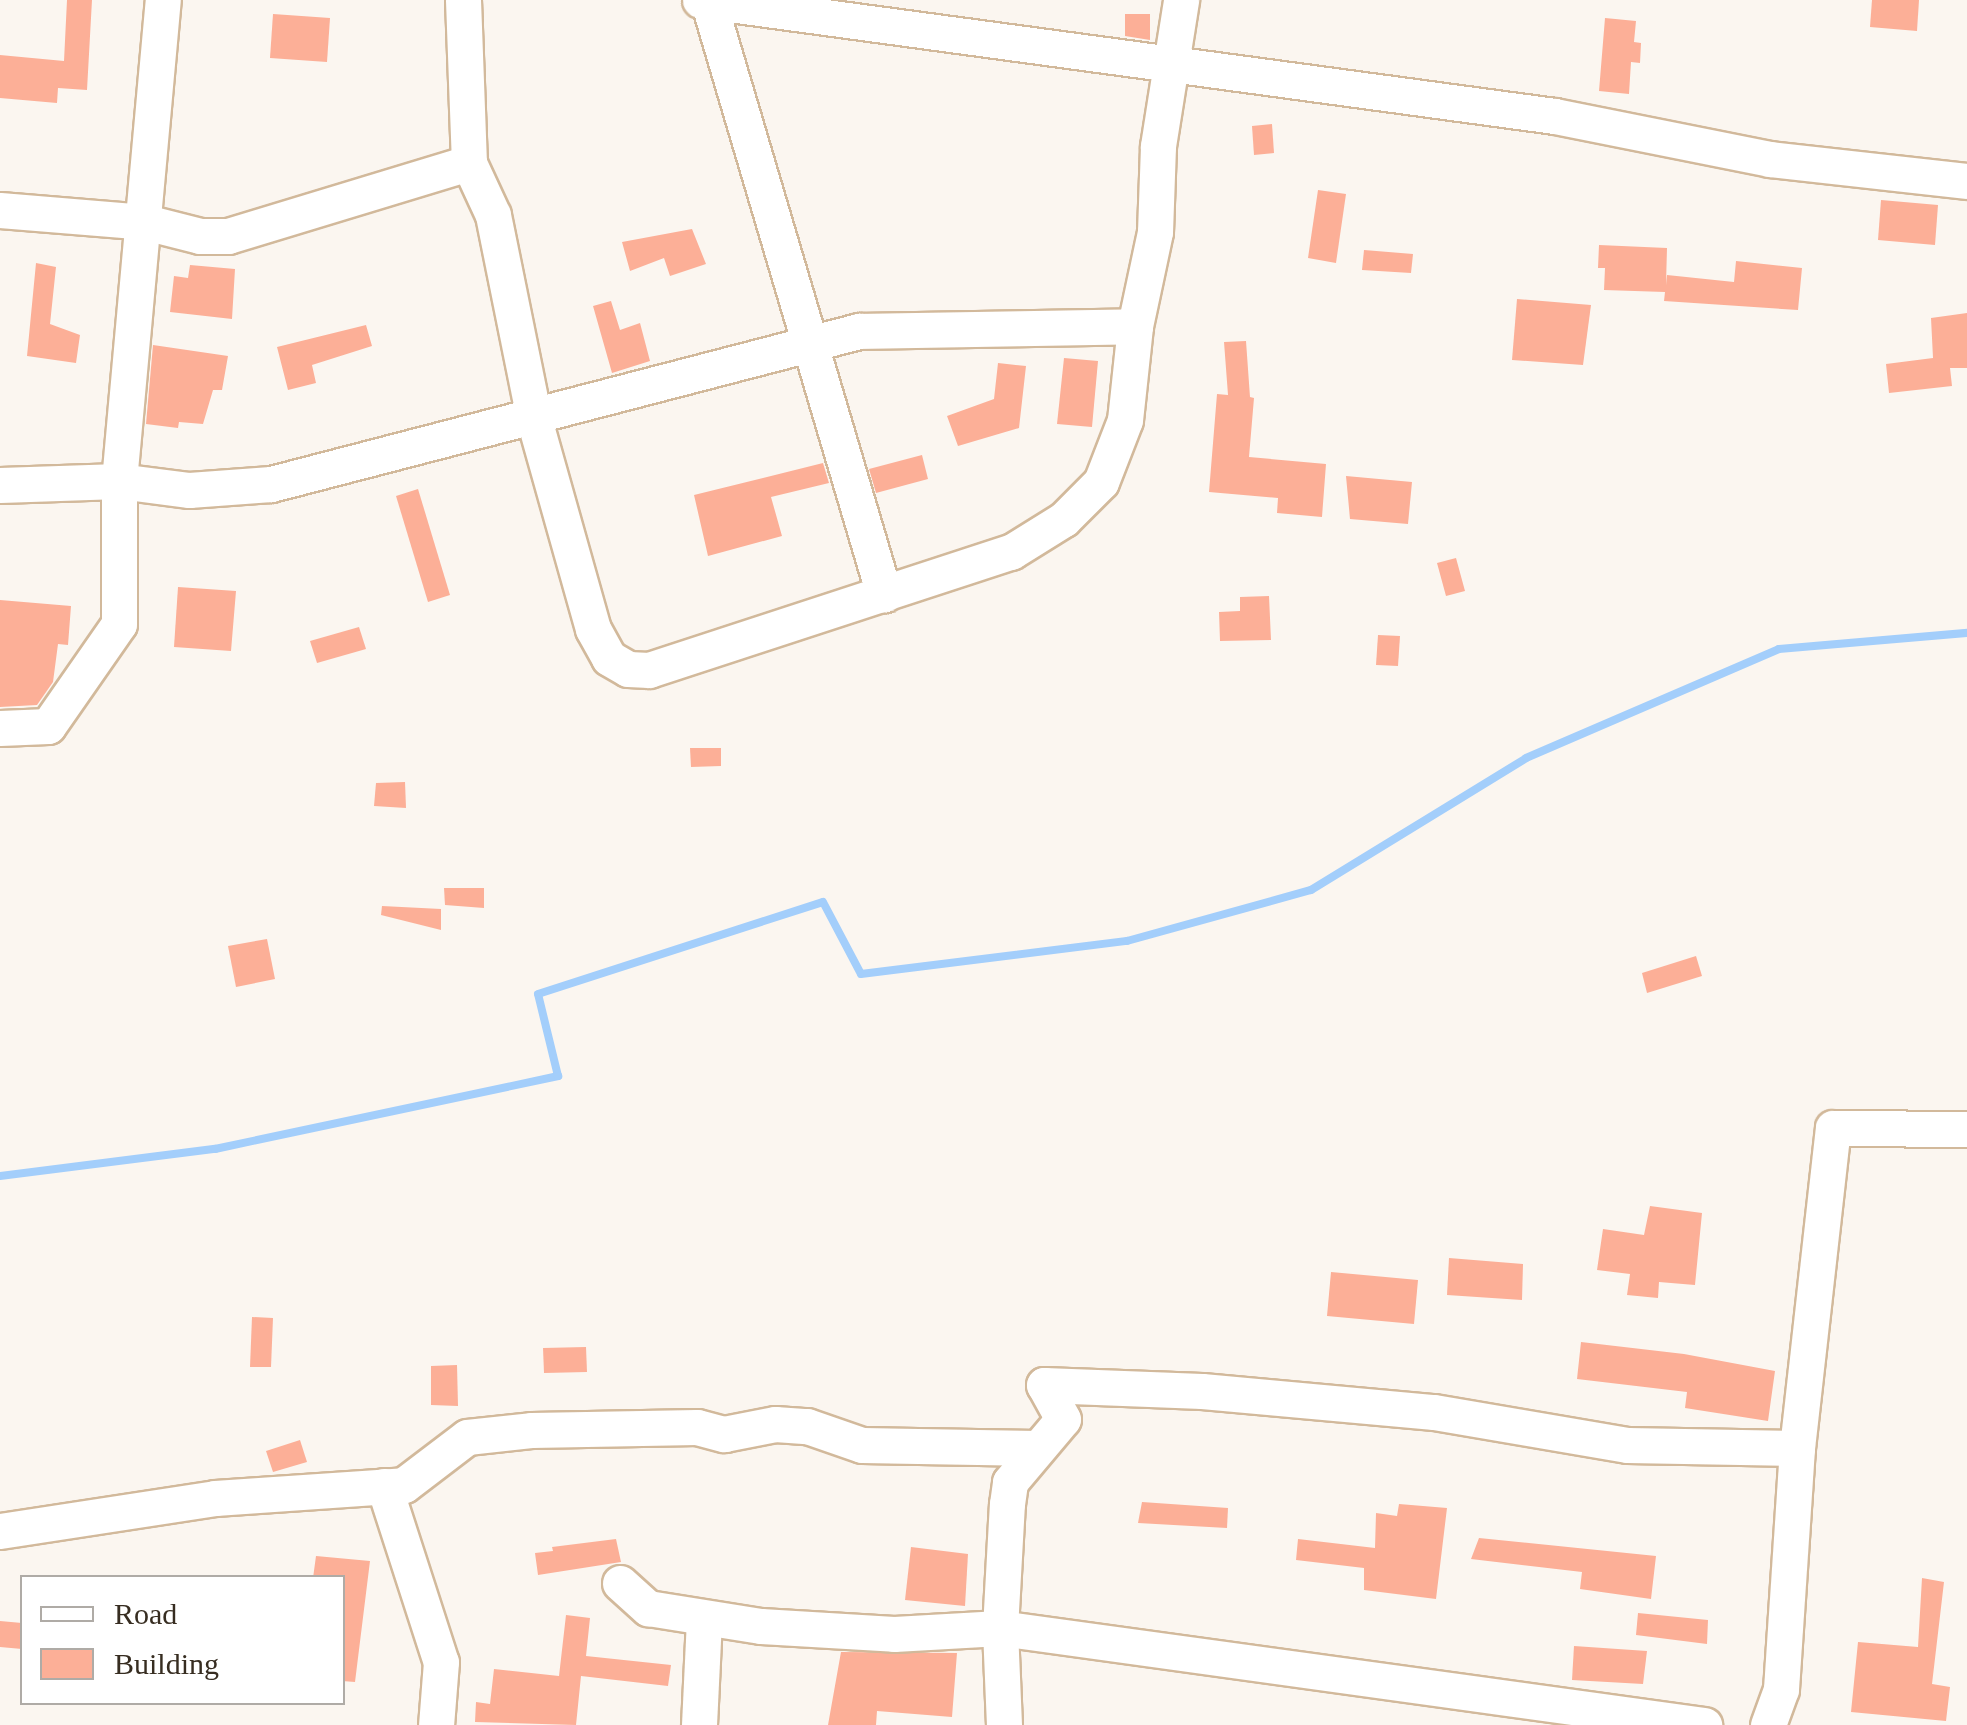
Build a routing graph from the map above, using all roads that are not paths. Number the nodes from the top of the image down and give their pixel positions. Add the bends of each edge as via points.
1 (164, 0) edge
2 (463, 0) edge
3 (705, 0) edge
4 (1181, 0) edge
5 (1174, 62) junction
6 (469, 163) junction
7 (1967, 180) edge
8 (0, 210) edge
9 (146, 222) junction
10 (1136, 326) junction
11 (809, 343) junction
12 (534, 419) junction
13 (119, 481) junction
14 (0, 485) edge
15 (884, 594) junction
16 (0, 728) edge
17 (1967, 1129) edge
18 (1037, 1448) junction
19 (1797, 1448) junction
20 (384, 1486) junction
21 (0, 1531) edge
22 (620, 1583) dead end
23 (704, 1618) junction
24 (1000, 1628) junction
25 (436, 1725) edge
26 (699, 1725) edge
27 (1004, 1725) edge
28 (1704, 1725) edge
29 (1768, 1725) edge

1 - 9 street
2 - 6 street
3 - 5 street
3 - 11 street
4 - 5 street
5 - 7 street via 1555,116 1770,158
5 - 10 street via 1158,146 1155,232
6 - 9 street via 228,236
6 - 12 street via 492,216
8 - 9 street
9 - 13 street
10 - 11 street via 890,328
10 - 15 street via 1126,420 1101,482 1064,519 1011,552
11 - 12 street
11 - 15 street
12 - 13 street via 271,484 189,490
12 - 15 street via 594,629 610,658 628,669 649,670
13 - 14 street
13 - 16 street via 119,624 48,726
17 - 19 street via 1833,1128
18 - 19 street via 1063,1419 1044,1385 1434,1412 1627,1444
18 - 20 street via 862,1446 806,1426 775,1424 724,1434 697,1427 532,1430 468,1437 404,1485
18 - 24 street via 1010,1482
19 - 29 street via 1781,1689
20 - 21 street via 215,1498
20 - 25 street via 441,1662
22 - 23 street via 648,1608
23 - 24 street via 894,1634
23 - 26 street
24 - 27 street
24 - 28 street

